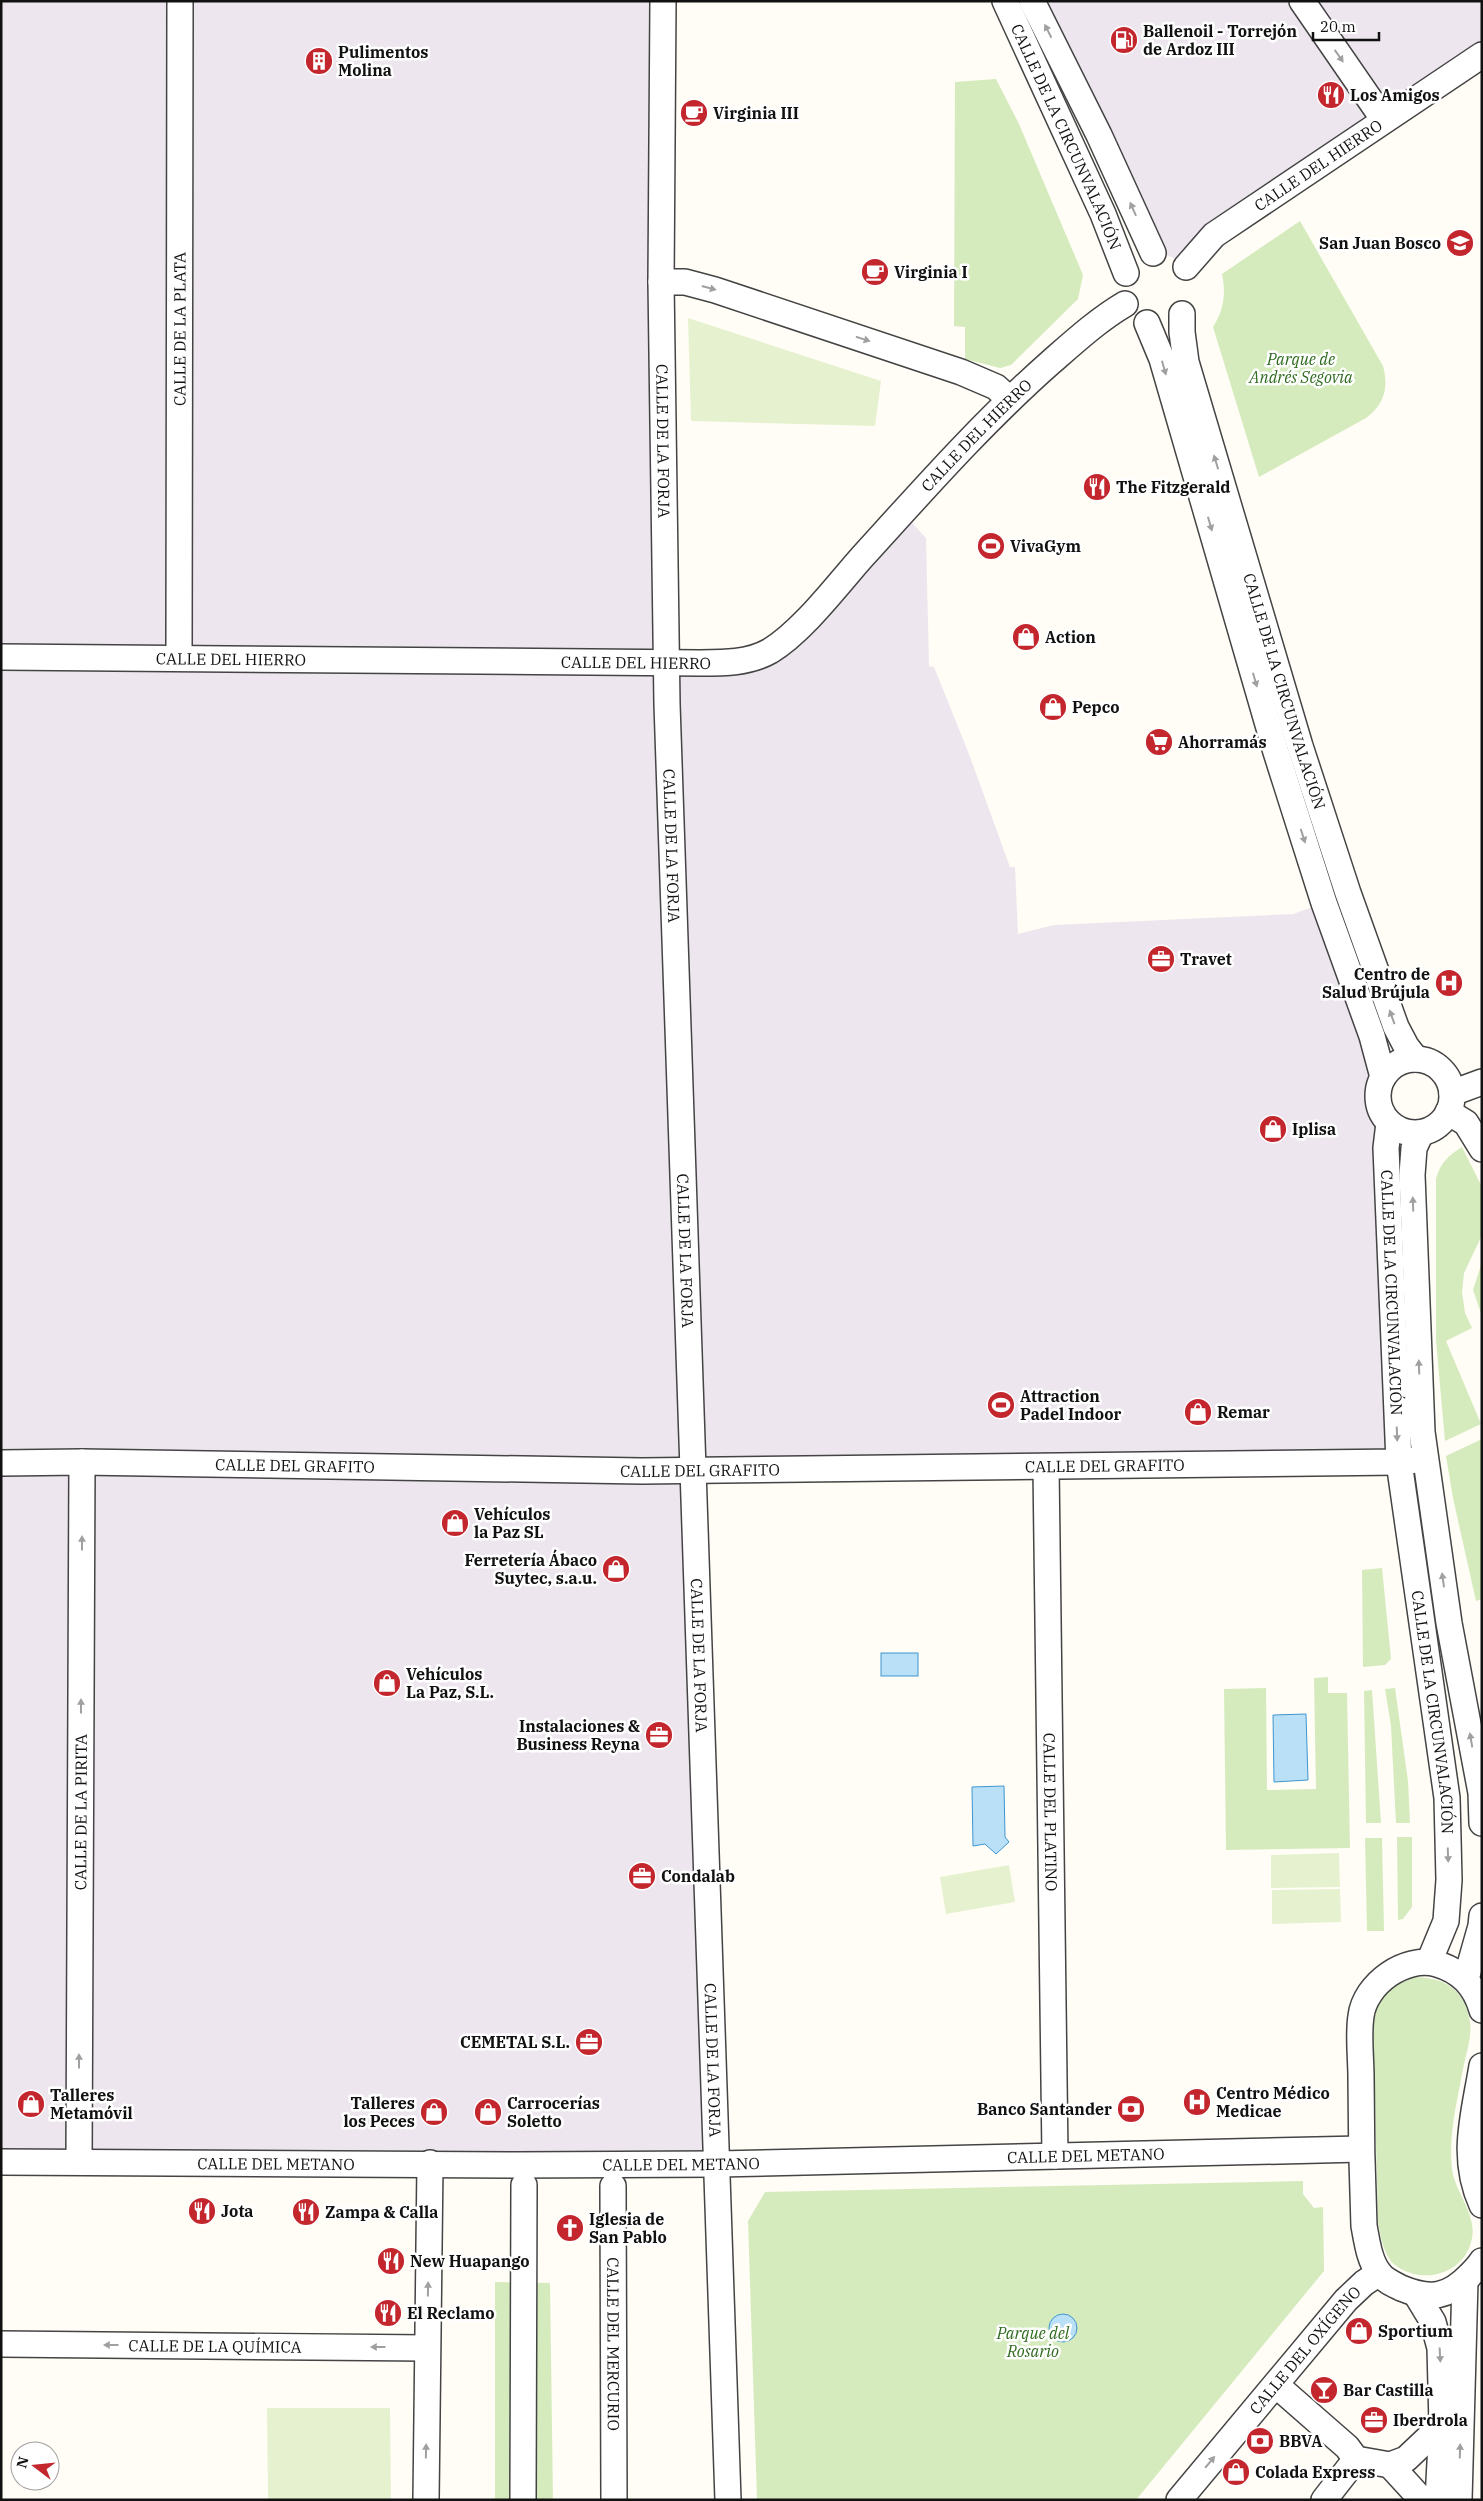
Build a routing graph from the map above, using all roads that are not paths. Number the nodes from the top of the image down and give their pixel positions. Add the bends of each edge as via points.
1 (180, 1) edge
2 (663, 1) edge
3 (1005, 1) edge
4 (1032, 1) edge
5 (1302, 1) edge
6 (1482, 55) edge
7 (1384, 120) junction
8 (1153, 253) junction
9 (1126, 273) junction
10 (661, 282) junction
11 (1188, 290) junction
12 (1125, 304) junction
13 (1147, 323) junction
14 (1009, 399) junction
15 (1, 657) edge
16 (179, 657) junction
17 (667, 663) junction
18 (1416, 1059) junction
19 (1383, 1077) junction
20 (1482, 1082) edge
21 (1450, 1102) junction
22 (1389, 1123) junction
23 (1421, 1133) junction
24 (1482, 1149) edge
25 (1425, 1459) junction
26 (82, 1462) junction
27 (1399, 1462) junction
28 (1, 1463) edge
29 (1046, 1467) junction
30 (692, 1470) junction
31 (1482, 1823) edge
32 (1482, 1916) edge
33 (1429, 1962) junction
34 (1466, 1979) junction
35 (1482, 2010) edge
36 (1482, 2066) edge
37 (1476, 2124) edge
38 (1361, 2149) junction
39 (1055, 2156) junction
40 (1, 2162) edge
41 (79, 2162) junction
42 (430, 2163) junction
43 (718, 2164) junction
44 (524, 2185) dead end
45 (613, 2186) dead end
46 (1482, 2205) edge
47 (1482, 2261) edge
48 (1379, 2273) junction
49 (1464, 2281) junction
50 (1416, 2294) junction
51 (1, 2344) edge
52 (427, 2348) junction
53 (1276, 2385) junction
54 (1442, 2425) junction
55 (1356, 2459) junction
56 (1390, 2465) junction
57 (426, 2500) edge
58 (522, 2500) edge
59 (614, 2500) edge
60 (728, 2500) edge
61 (1179, 2500) edge
62 (1324, 2500) edge
63 (1422, 2500) edge
64 (1438, 2500) edge
65 (1458, 2500) edge

1 - 16 street, CALLE DE LA PLATA
2 - 10 street, CALLE DE LA FORJA
3 - 9 street, CALLE DE LA CIRCUNVALACIÓN via 1103,214
8 -> 4 street, CALLE DE LA CIRCUNVALACIÓN
5 -> 7 street
6 - 7 street, CALLE DEL HIERRO
7 - 11 street, CALLE DEL HIERRO via 1214,235
8 - 9 street via 1137,260
8 - 11 street via 1171,256
9 - 12 street via 1122,285
10 -> 14 street via 685,282 715,290 962,372 996,387
10 - 17 street, CALLE DE LA FORJA
11 - 13 street via 1166,323
18 -> 11 street, CALLE DE LA CIRCUNVALACIÓN via 1396,1027 1348,893 1300,746 1186,362
12 - 13 street via 1131,313
12 - 14 street, CALLE DEL HIERRO via 1097,322
13 -> 19 street, CALLE DE LA CIRCUNVALACIÓN via 1162,359 1276,752
14 - 17 street, CALLE DEL HIERRO via 814,611 771,650 734,663
15 - 16 street, CALLE DEL HIERRO
16 - 17 street, CALLE DEL HIERRO
17 - 30 street, CALLE DE LA FORJA
18 - 19 street via 1397,1063
18 - 21 street via 1437,1066 1449,1082
19 - 22 street via 1378,1099 1383,1116
20 - 21 street
21 - 23 street via 1438,1126
21 - 24 street
22 - 23 street via 1404,1132
22 -> 27 street, CALLE DE LA CIRCUNVALACIÓN via 1386,1148
25 -> 23 street, CALLE DE LA CIRCUNVALACIÓN via 1412,1175 1414,1148
25 - 27 street
31 -> 25 street, CALLE DE LA CIRCUNVALACIÓN via 1481,1793
26 - 28 street, CALLE DEL GRAFITO
26 - 30 street, CALLE DEL GRAFITO
41 -> 26 street, CALLE DE LA PIRITA
27 - 29 street, CALLE DEL GRAFITO
27 -> 33 street, CALLE DE LA CIRCUNVALACIÓN via 1447,1798 1449,1880 1446,1921
29 - 30 street, CALLE DEL GRAFITO
29 - 39 street, CALLE DEL PLATINO
30 - 43 street, CALLE DE LA FORJA
32 - 34 street
33 - 34 street via 1450,1968
33 - 38 street via 1404,1966 1384,1978 1370,1992 1361,2015
34 - 35 street
36 - 37 street
37 - 46 street via 1469,2154 1473,2185
38 - 39 street, CALLE DEL METANO
38 - 48 street via 1364,2226 1369,2252
39 - 43 street, CALLE DEL METANO
40 - 41 street, CALLE DEL METANO
41 - 42 street, CALLE DEL METANO
42 - 43 street, CALLE DEL METANO
52 -> 42 street
43 - 60 street, CALLE DE LA FORJA
44 - 58 street
45 - 59 street, CALLE DEL MERCURIO
47 - 49 street
48 - 50 street via 1391,2284
48 - 53 street, CALLE DEL OXÍGENO via 1353,2293
49 - 50 street via 1450,2293
65 -> 49 street
50 -> 54 street via 1433,2322 1440,2348
52 -> 51 street, CALLE DE LA QUÍMICA
57 -> 52 street
53 - 55 street via 1347,2447
61 -> 53 street, CALLE DEL OXÍGENO
54 - 56 street via 1406,2459
54 - 64 street
55 - 56 street
55 - 62 street
56 - 63 street

